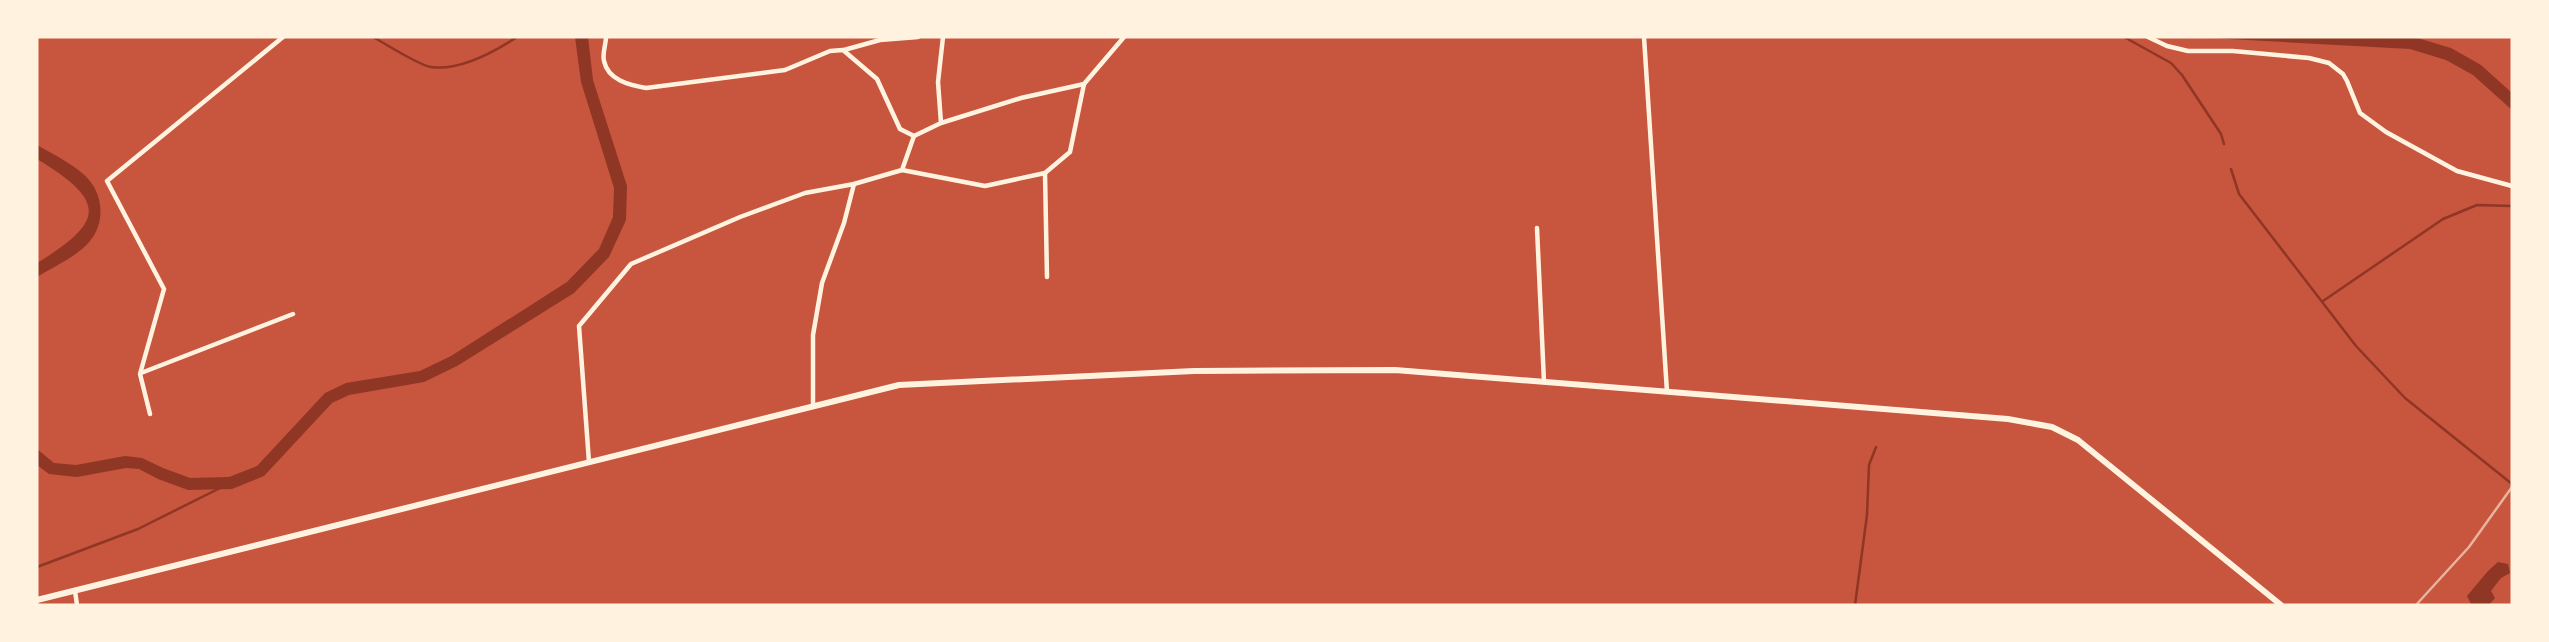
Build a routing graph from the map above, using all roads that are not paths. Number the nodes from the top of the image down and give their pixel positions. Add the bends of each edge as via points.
1 (283, 37) edge
2 (606, 37) edge
3 (918, 37) edge
4 (943, 37) edge
5 (1124, 37) edge
6 (1644, 37) edge
7 (2148, 37) edge
8 (843, 50) junction
9 (1084, 84) junction
10 (940, 123) junction
11 (914, 136) junction
12 (902, 170) junction
13 (1045, 173) junction
14 (854, 184) junction
15 (2512, 186) edge
16 (1537, 228) dead end
17 (1047, 277) dead end
18 (293, 314) dead end
19 (140, 374) junction
20 (1544, 382) junction
21 (1667, 394) junction
22 (813, 407) junction
23 (150, 414) dead end
24 (589, 462) junction
25 (75, 591) junction
26 (37, 600) edge
27 (77, 605) edge
28 (2281, 605) edge

1 - 19 street via 107,181 164,289
2 - 8 street via 604,61 614,78 646,88 785,71
3 - 8 street via 880,40
4 - 10 street
5 - 9 street
6 - 21 street
7 - 15 street via 2188,51 2309,58 2329,64 2343,74 2360,113 2386,132 2457,171
8 - 11 street via 877,79 900,129
9 - 10 street
9 - 13 street via 1070,152
10 - 11 street
11 - 12 street
12 - 13 street via 985,186
12 - 14 street
13 - 17 street
14 - 22 street via 822,283 813,335
14 - 24 street via 805,193 631,264 579,326
16 - 20 street
18 - 19 street
19 - 23 street
20 - 21 street
20 - 22 street via 1395,370 1194,371 899,385
21 - 28 street via 2008,419 2052,427 2078,440
22 - 24 street
24 - 25 street
25 - 26 street
25 - 27 street

